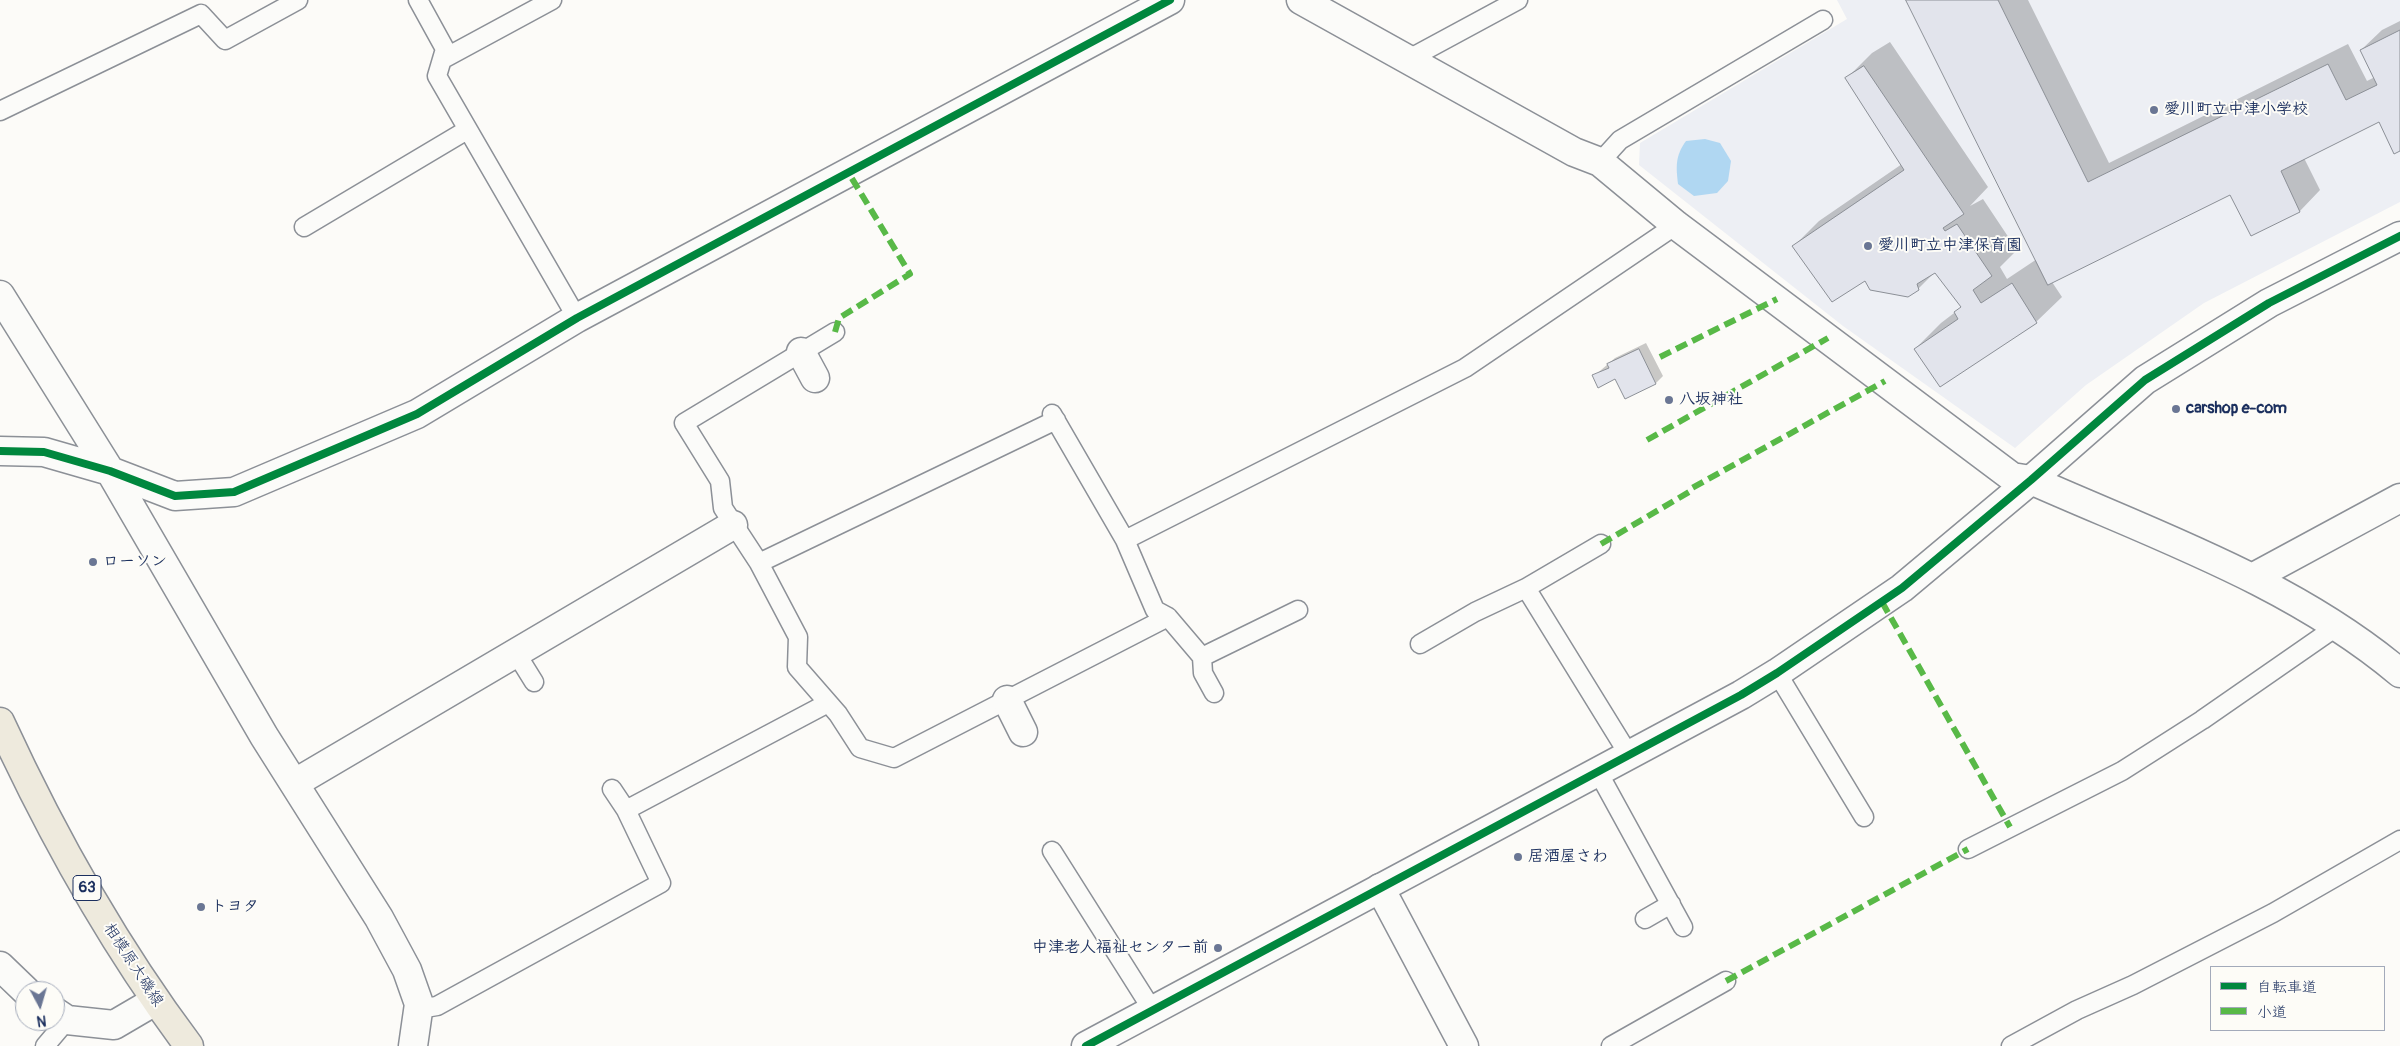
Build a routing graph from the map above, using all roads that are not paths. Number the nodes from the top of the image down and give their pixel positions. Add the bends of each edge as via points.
1 (298, 0) edge
2 (418, 0) edge
3 (552, 0) edge
4 (1170, 0) edge
5 (1301, 0) edge
6 (1518, 0) edge
7 (1823, 20) dead end
8 (443, 59) junction
9 (1407, 60) junction
10 (0, 111) edge
11 (467, 130) junction
12 (1600, 162) junction
13 (1676, 225) junction
14 (304, 227) dead end
15 (2400, 236) edge
16 (0, 295) edge
17 (577, 318) junction
18 (835, 332) dead end
19 (801, 352) junction
20 (816, 378) dead end
21 (0, 451) edge
22 (110, 471) junction
23 (2030, 480) junction
24 (2400, 498) edge
25 (733, 525) junction
26 (1125, 540) junction
27 (1602, 544) dead end
28 (759, 562) junction
29 (2252, 578) junction
30 (1526, 588) junction
31 (1298, 610) dead end
32 (1168, 617) junction
33 (2336, 626) junction
34 (1420, 644) dead end
35 (516, 653) junction
36 (1202, 657) junction
37 (1777, 673) junction
38 (2400, 673) edge
39 (534, 682) dead end
40 (1214, 693) dead end
41 (1006, 700) junction
42 (828, 703) junction
43 (0, 722) edge
44 (1023, 732) dead end
45 (1629, 755) junction
46 (1598, 772) junction
47 (295, 783) junction
48 (612, 789) dead end
49 (626, 810) junction
50 (1864, 817) dead end
51 (2400, 840) edge
52 (1968, 848) dead end
53 (1052, 851) dead end
54 (1380, 888) junction
55 (1671, 904) junction
56 (1645, 919) dead end
57 (1684, 927) dead end
58 (0, 966) edge
59 (16, 981) edge
60 (1726, 981) dead end
61 (155, 1001) junction
62 (419, 1009) junction
63 (1153, 1010) junction
64 (65, 1017) edge
65 (53, 1031) edge
66 (45, 1046) edge
67 (189, 1046) edge
68 (413, 1046) edge
69 (1086, 1046) edge
70 (1464, 1046) edge
71 (1611, 1046) edge
72 (2011, 1046) edge

1 - 10 lane via 225,40 201,14
2 - 8 lane via 445,49
3 - 8 lane
4 - 17 street
5 - 9 street
6 - 9 lane
7 - 12 lane via 1620,140
8 - 11 lane via 437,76
9 - 12 street via 1574,152
11 - 14 lane
11 - 17 lane
12 - 13 street
13 - 23 street via 2012,476
13 - 26 lane via 1465,368
15 - 23 street via 2269,303 2145,380
16 - 22 street
17 - 22 street via 417,414 234,492 175,496
18 - 19 lane
19 - 20 street
19 - 25 lane via 684,423 720,482 723,508
21 - 22 street via 44,452
22 - 47 street via 189,611
23 - 29 street
23 - 37 street via 1902,588
24 - 29 street
25 - 28 lane
25 - 35 street
26 - 28 lane via 1054,417
26 - 32 lane via 1155,610
27 - 30 lane
28 - 42 lane via 798,637 797,667
29 - 33 street
30 - 34 lane via 1475,612
30 - 45 lane
31 - 36 lane
32 - 36 lane
32 - 41 lane
33 - 38 street
33 - 52 lane via 2122,771
35 - 39 lane
35 - 47 street
36 - 40 lane via 1203,673
37 - 45 street
37 - 50 lane
41 - 42 lane via 894,758 860,748
41 - 44 street
42 - 49 lane
43 - 61 main road, 相模原大磯線 / 63 via 22,770 114,940
45 - 46 street
46 - 54 street
46 - 55 lane
47 - 62 street via 379,918 407,970
48 - 49 lane
49 - 62 lane via 661,883 437,1006
51 - 72 lane via 2273,913
53 - 63 lane
54 - 63 street
54 - 70 street
55 - 56 lane
55 - 57 lane
58 - 59 street
60 - 71 lane
61 - 64 street via 114,1025
61 - 67 main road, 相模原大磯線 / 63
62 - 68 street
63 - 69 street
65 - 66 lane

